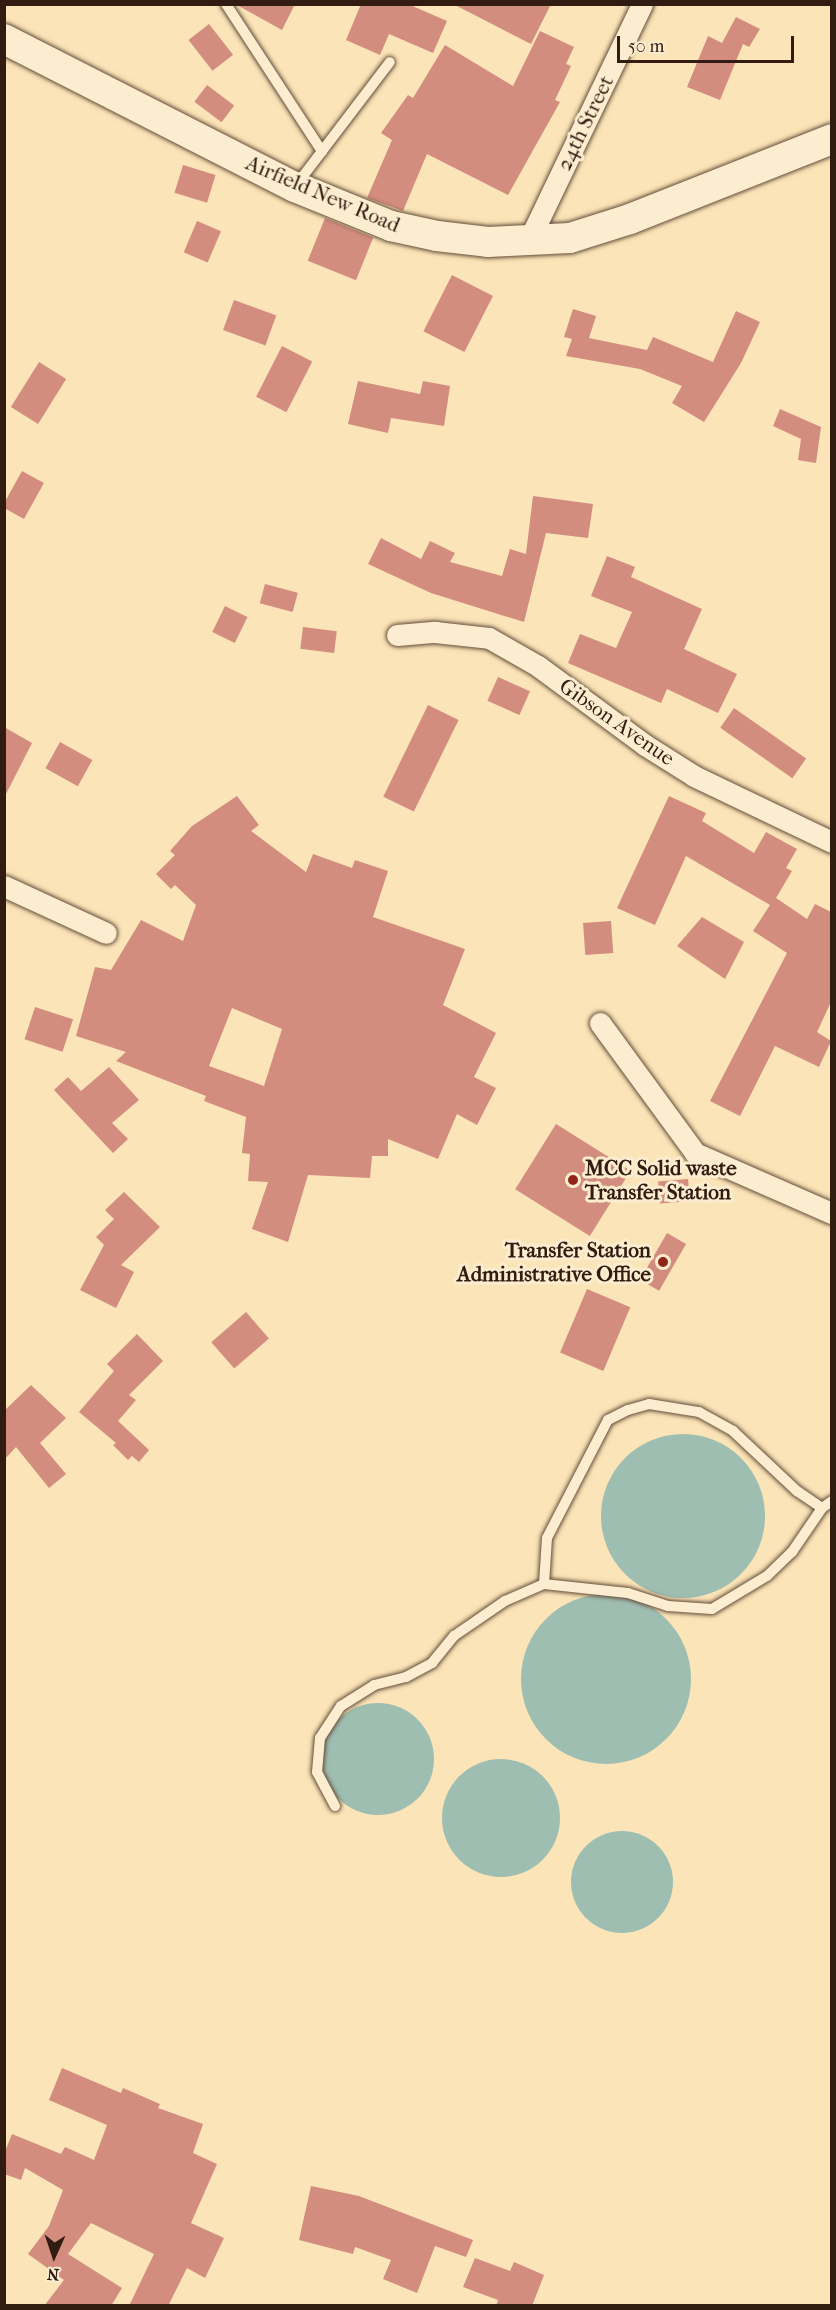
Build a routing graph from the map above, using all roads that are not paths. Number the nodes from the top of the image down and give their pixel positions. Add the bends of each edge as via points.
1 (226, 4) edge
2 (642, 4) edge
3 (4, 39) edge
4 (390, 62) dead end
5 (831, 139) edge
6 (322, 151) junction
7 (295, 187) junction
8 (528, 242) junction
9 (397, 635) dead end
10 (831, 842) edge
11 (4, 886) edge
12 (106, 933) dead end
13 (600, 1023) dead end
14 (831, 1213) edge
15 (827, 1505) edge
16 (544, 1584) junction
17 (335, 1806) dead end

1 - 6 lane
2 - 8 street, 24th Street
3 - 7 street, Airfield New Road
4 - 6 lane
5 - 8 street, Airfield New Road via 630,219 570,238
6 - 7 lane
7 - 8 street, Airfield New Road via 391,226 447,237
9 - 10 street, Gibson Avenue via 435,632 489,638 538,666 694,776
11 - 12 street
13 - 14 street via 695,1153
15 - 16 lane via 792,1552 767,1576 712,1609 668,1606 628,1593
15 - 16 lane via 782,1480 733,1431 699,1412 648,1404 608,1420 547,1538
16 - 17 lane via 481,1616 454,1636 432,1663 406,1677 374,1685 341,1706 320,1738 317,1772

